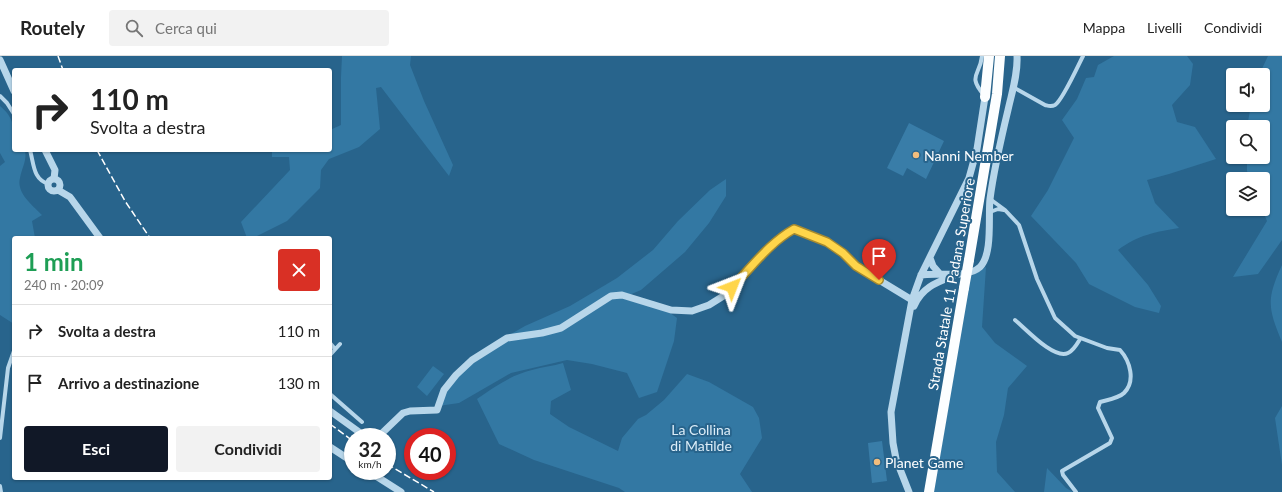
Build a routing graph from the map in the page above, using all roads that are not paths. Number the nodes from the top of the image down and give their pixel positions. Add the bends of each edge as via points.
1 (982, 56) edge
2 (989, 56) edge
3 (1000, 56) edge
4 (1017, 56) edge
5 (1083, 56) edge
6 (0, 60) edge
7 (12, 87) edge
8 (1013, 87) junction
9 (0, 96) edge
10 (985, 97) junction
11 (12, 111) edge
12 (30, 152) edge
13 (46, 152) edge
14 (52, 181) junction
15 (990, 199) junction
16 (1005, 210) junction
17 (989, 212) junction
18 (99, 236) edge
19 (930, 258) junction
20 (940, 274) junction
21 (959, 274) junction
22 (921, 275) junction
23 (936, 282) junction
24 (912, 300) junction
25 (911, 313) junction
26 (1015, 320) dead end
27 (1080, 339) junction
28 (340, 344) dead end
29 (332, 345) edge
30 (336, 349) junction
31 (332, 354) edge
32 (12, 357) edge
33 (332, 396) edge
34 (332, 412) edge
35 (362, 422) dead end
36 (354, 428) edge
37 (387, 428) edge
38 (0, 438) edge
39 (332, 448) edge
40 (344, 456) edge
41 (382, 480) edge
42 (0, 486) edge
43 (1, 492) edge
44 (401, 492) edge
45 (909, 492) edge
46 (929, 492) edge
47 (1076, 492) edge

1 - 10 street via 975,84
2 - 10 highway
3 - 46 highway, Strada Statale 11 Padana Superiore, bridge via 997,94
4 - 8 street
5 - 8 street via 1055,105 1049,107
6 - 7 street
8 - 15 street
9 - 11 street
10 - 19 street via 977,149 969,178
12 - 14 street via 36,176 42,182
13 - 14 street via 55,170
14 - 18 street via 60,183 58,190 70,197
15 - 16 street
15 - 17 street
16 - 17 street
16 - 27 street via 1019,225 1034,272 1055,318
17 - 21 street via 986,260 975,270
19 - 20 street
19 - 22 street
20 - 21 street
20 - 22 street
21 - 23 street
22 - 23 street
22 - 24 street
23 - 25 street via 922,292
24 - 25 street
24 - 37 street via 856,266 827,242 794,229 783,235 767,250 725,295 709,305 692,311 672,310 622,295 611,296 561,328 507,338 472,360 456,375 444,390 437,410 403,413
25 - 45 street via 891,412 896,459
26 - 27 street via 1060,355 1071,352
27 - 47 street via 1120,350 1127,358 1131,370 1129,386 1123,394 1100,402 1098,408 1112,438 1110,443 1062,471
28 - 30 street
29 - 30 street
30 - 31 street
32 - 38 street via 8,368
33 - 35 street
34 - 36 street
39 - 40 street
41 - 44 street
42 - 43 street

